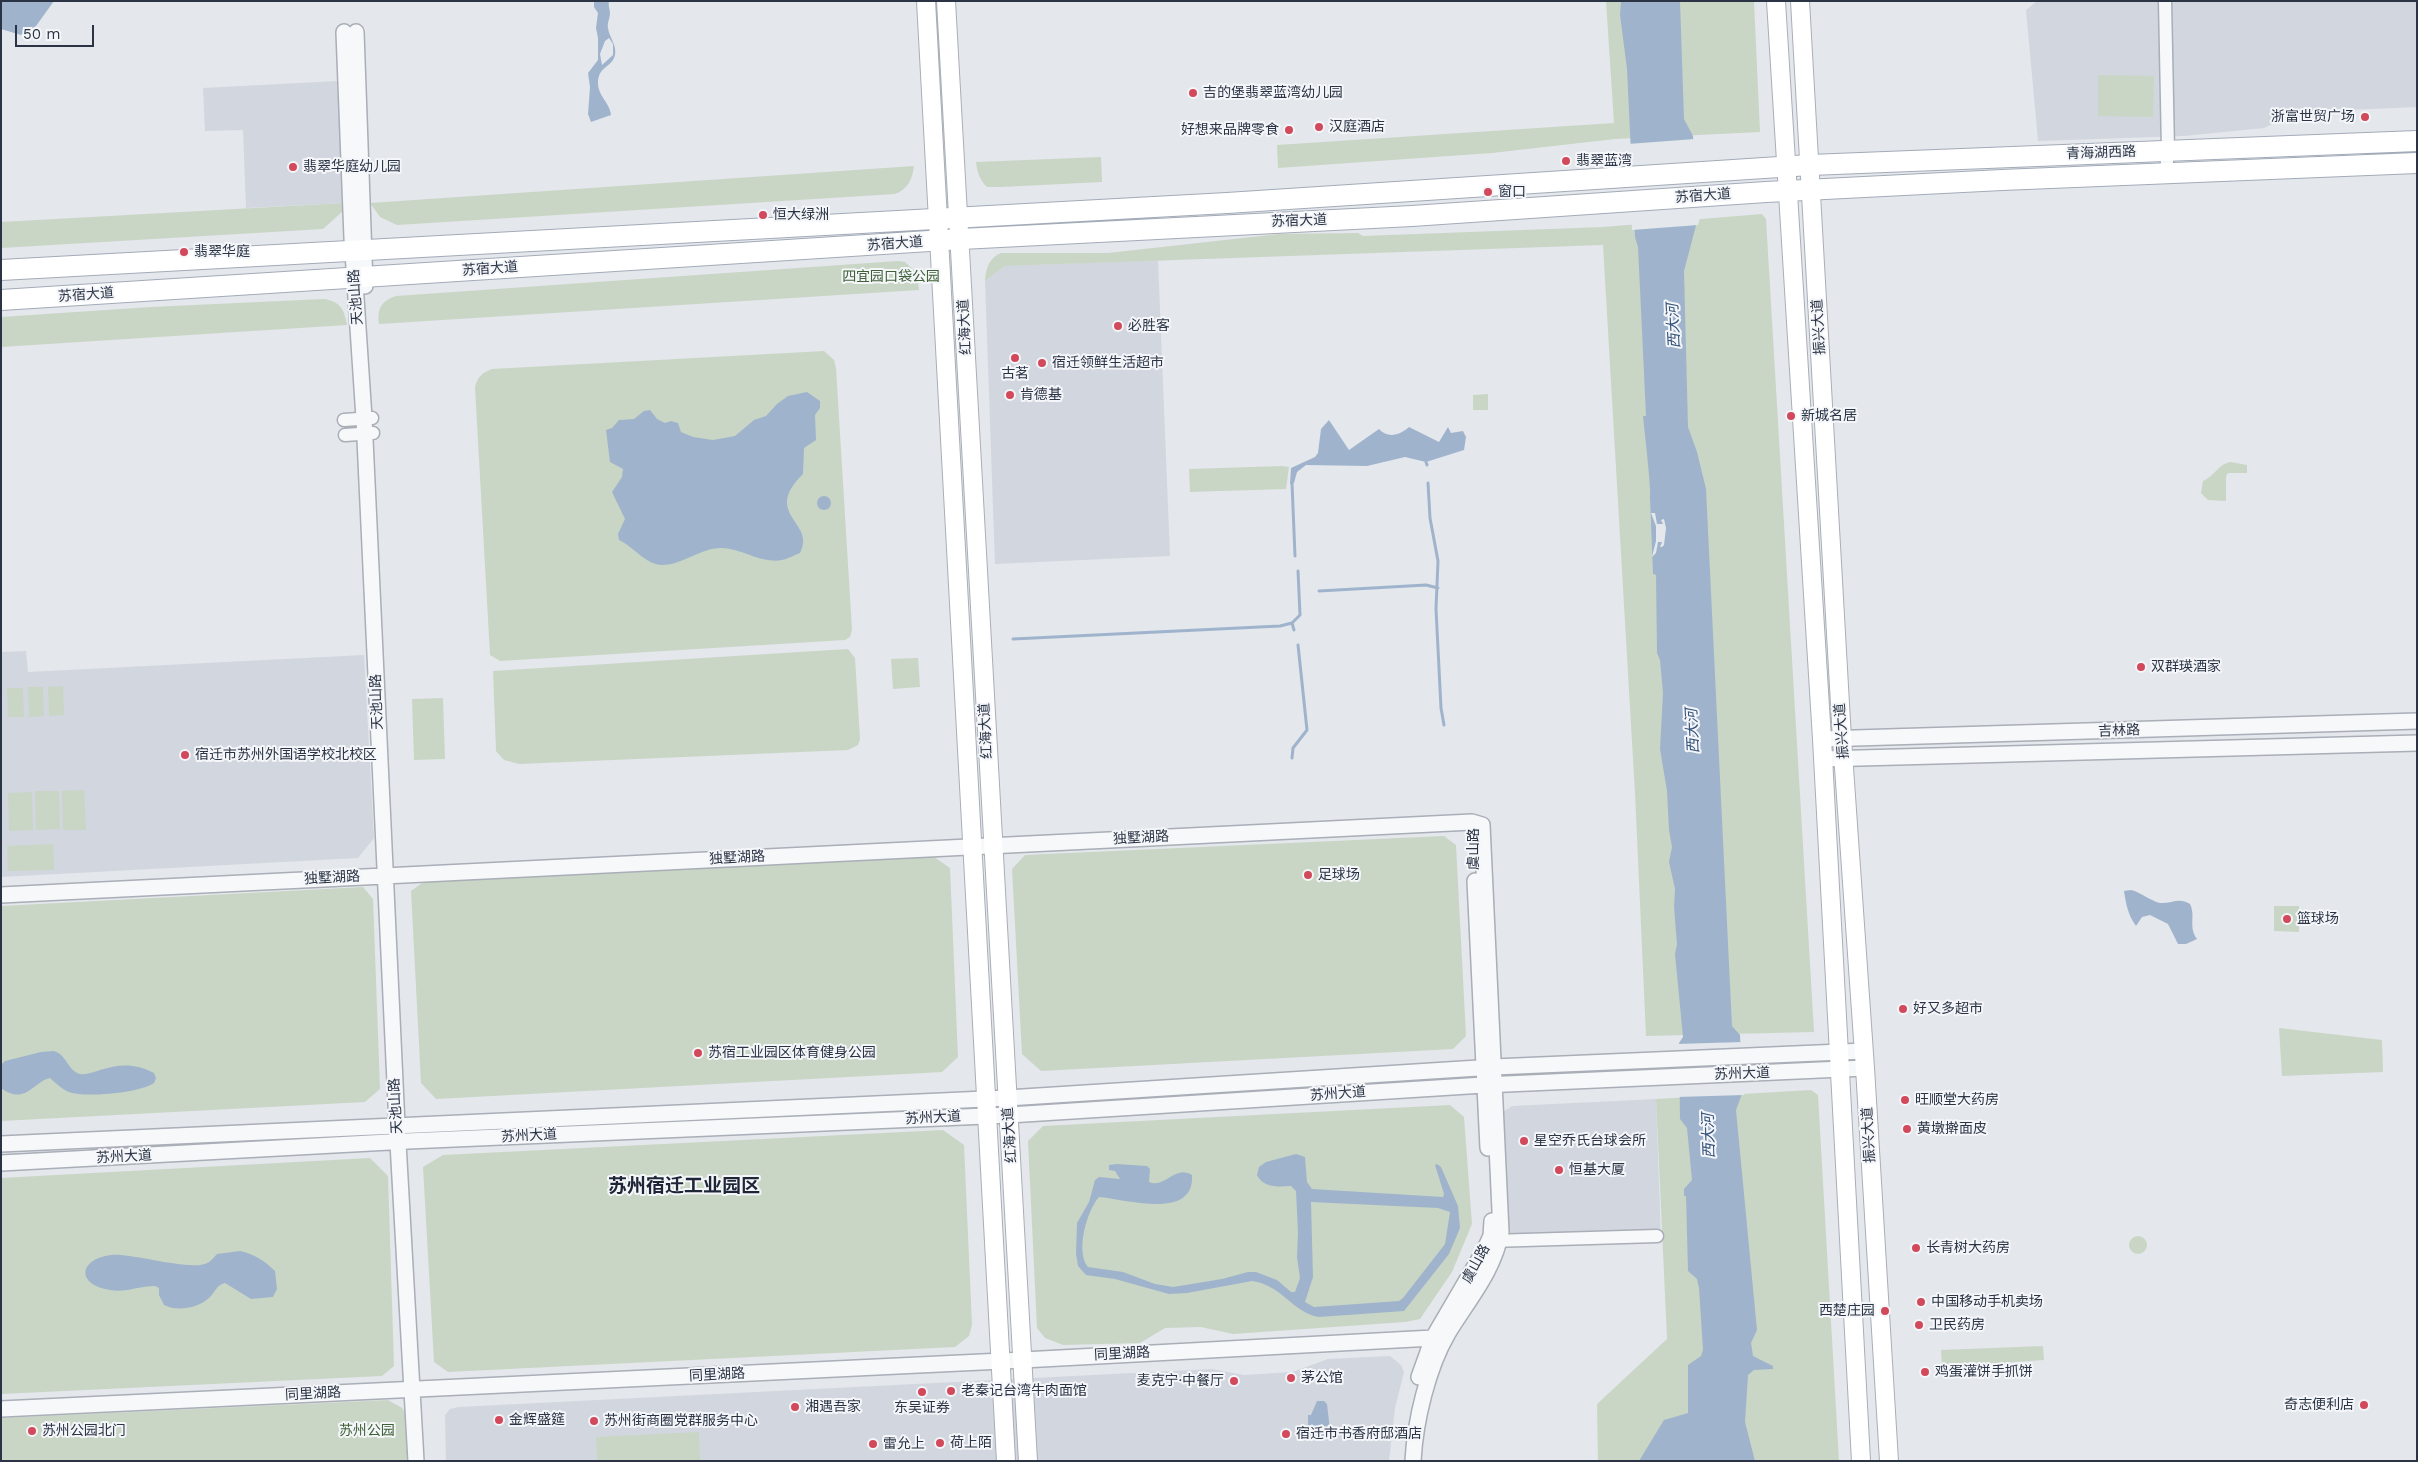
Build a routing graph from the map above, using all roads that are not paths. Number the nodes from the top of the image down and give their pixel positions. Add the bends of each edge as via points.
1 (926, 1) edge
2 (946, 1) edge
3 (1776, 1) edge
4 (1800, 1) edge
5 (2165, 1) edge
6 (350, 32) dead end
7 (2417, 141) edge
8 (2168, 150) junction
9 (2417, 163) edge
10 (1810, 165) junction
11 (1786, 166) junction
12 (2166, 173) junction
13 (1811, 190) junction
14 (1788, 191) junction
15 (959, 217) junction
16 (936, 218) junction
17 (961, 239) junction
18 (938, 241) junction
19 (358, 251) junction
20 (1, 270) edge
21 (360, 278) junction
22 (1, 300) edge
23 (344, 420) dead end
24 (368, 426) junction
25 (345, 435) dead end
26 (2417, 721) edge
27 (1822, 739) junction
28 (1842, 739) junction
29 (2417, 743) edge
30 (1823, 759) junction
31 (1844, 759) junction
32 (1472, 822) joint
33 (992, 846) junction
34 (972, 847) junction
35 (389, 875) junction
36 (1, 894) edge
37 (1838, 1053) junction
38 (1865, 1060) junction
39 (1489, 1068) junction
40 (1839, 1070) junction
41 (1489, 1085) junction
42 (1008, 1107) junction
43 (986, 1108) junction
44 (402, 1125) junction
45 (403, 1142) junction
46 (1, 1144) edge
47 (1, 1163) edge
48 (1657, 1236) dead end
49 (1494, 1241) junction
50 (1433, 1338) junction
51 (1023, 1360) junction
52 (1001, 1361) junction
53 (416, 1390) junction
54 (1, 1409) edge
55 (416, 1461) edge
56 (424, 1461) edge
57 (1006, 1461) edge
58 (1028, 1461) edge
59 (1404, 1461) edge
60 (1413, 1461) edge
61 (1862, 1461) edge
62 (1888, 1461) edge

1 - 16 main road, 红海大道
2 - 15 main road, 红海大道
3 - 11 main road, 振兴大道
4 - 10 main road, 振兴大道
5 - 8 street
6 - 19 street, 天池山路
7 - 8 main road, 青海湖西路
8 - 10 main road, 青海湖西路
8 - 12 street
9 - 12 main road, 青海湖西路
10 - 11 main road, 青海湖西路
10 - 13 main road, 振兴大道
11 - 14 main road, 振兴大道
11 - 15 main road, 苏宿大道 via 1217,204
12 - 13 main road, 青海湖西路
13 - 14 main road, 青海湖西路
13 - 28 main road, 振兴大道
14 - 17 main road, 苏宿大道
14 - 27 main road, 振兴大道
15 - 16 main road, 苏宿大道
15 - 17 main road, 红海大道
16 - 18 main road, 红海大道
16 - 19 main road, 苏宿大道
17 - 18 main road, 苏宿大道
17 - 33 main road, 红海大道
18 - 21 main road, 苏宿大道
18 - 34 main road, 红海大道
19 - 20 main road, 苏宿大道
19 - 21 street, 天池山路
21 - 22 main road, 苏宿大道
21 - 24 street, 天池山路
23 - 24 street
24 - 25 street
24 - 35 street, 天池山路
26 - 28 street, 吉林路
27 - 28 street, 吉林路
27 - 30 main road, 振兴大道
28 - 31 main road, 振兴大道
29 - 31 street, 吉林路
30 - 31 street, 吉林路
30 - 37 main road, 振兴大道
31 - 38 main road, 振兴大道
32 - 33 street, 独墅湖路
32 - 39 street, 虞山路
33 - 34 street, 独墅湖路
33 - 42 main road, 红海大道
34 - 35 street, 独墅湖路
34 - 43 main road, 红海大道
35 - 36 street, 独墅湖路
35 - 44 street, 天池山路
37 - 38 street, 苏州大道
37 - 39 street, 苏州大道
37 - 40 main road, 振兴大道
38 - 40 street, 苏州大道
38 - 62 main road, 振兴大道
39 - 41 street, 虞山路
39 - 42 street, 苏州大道
40 - 41 street, 苏州大道
40 - 61 main road, 振兴大道
41 - 42 street, 苏州大道
41 - 49 street, 虞山路
42 - 43 street, 苏州大道
42 - 51 main road, 红海大道
43 - 44 street, 苏州大道
43 - 45 street, 苏州大道
43 - 52 main road, 红海大道
44 - 45 street, 天池山路
44 - 46 street, 苏州大道
45 - 47 street, 苏州大道
45 - 53 street, 天池山路
48 - 49 street
49 - 50 street, 虞山路
49 - 60 street, 虞山路 via 1498,1250 1448,1334 1422,1399
50 - 51 street, 同里湖路
50 - 59 street, 虞山路 via 1412,1406
51 - 52 street, 同里湖路
51 - 58 main road, 红海大道
52 - 53 street, 同里湖路
52 - 57 main road, 红海大道
53 - 54 street, 同里湖路
53 - 55 street, 天池山路
53 - 56 street, 天池山路

